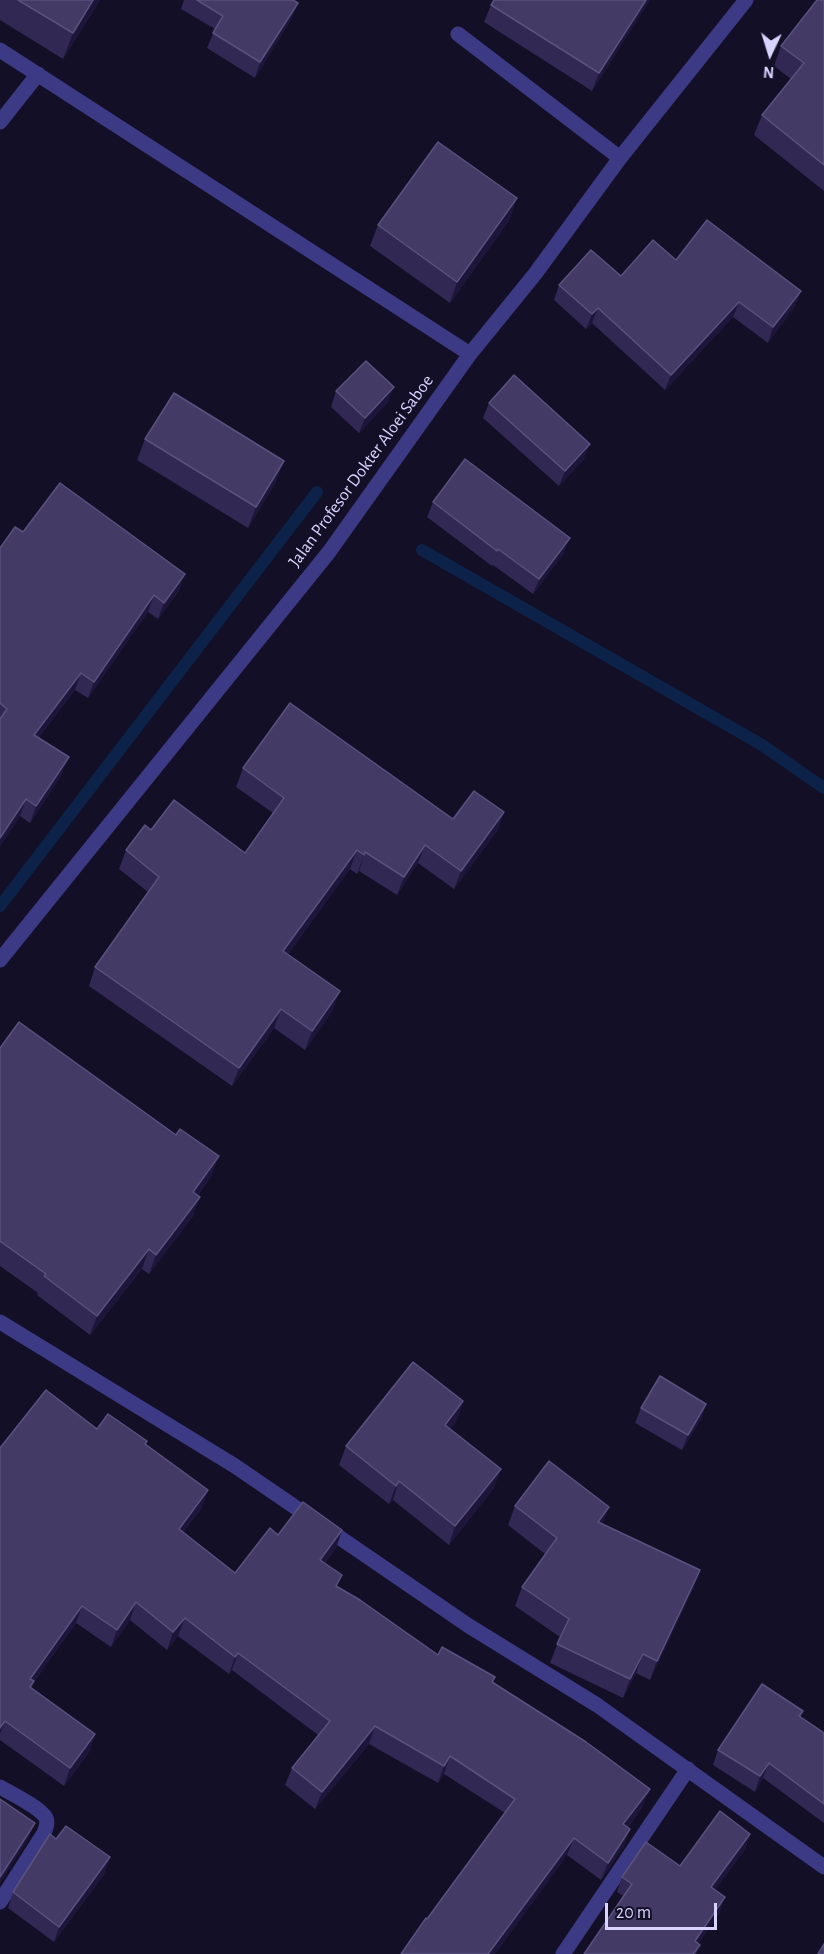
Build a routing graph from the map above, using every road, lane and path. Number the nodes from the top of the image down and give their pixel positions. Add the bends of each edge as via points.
1 (746, 0) edge
2 (458, 34) dead end
3 (0, 50) edge
4 (38, 74) junction
5 (0, 122) edge
6 (620, 158) junction
7 (470, 354) junction
8 (0, 960) edge
9 (0, 1322) edge
10 (688, 1769) junction
11 (0, 1787) edge
12 (824, 1867) edge
13 (0, 1902) edge
14 (563, 1954) edge

1 - 6 street, Jalan Profesor Dokter Aloei Saboe
2 - 6 street
3 - 4 street
4 - 5 street
4 - 7 street
6 - 7 street, Jalan Profesor Dokter Aloei Saboe via 536,274
7 - 8 street, Jalan Profesor Dokter Aloei Saboe via 329,552
9 - 10 street via 235,1466
10 - 12 street
10 - 14 street
11 - 13 street via 40,1812 47,1824

